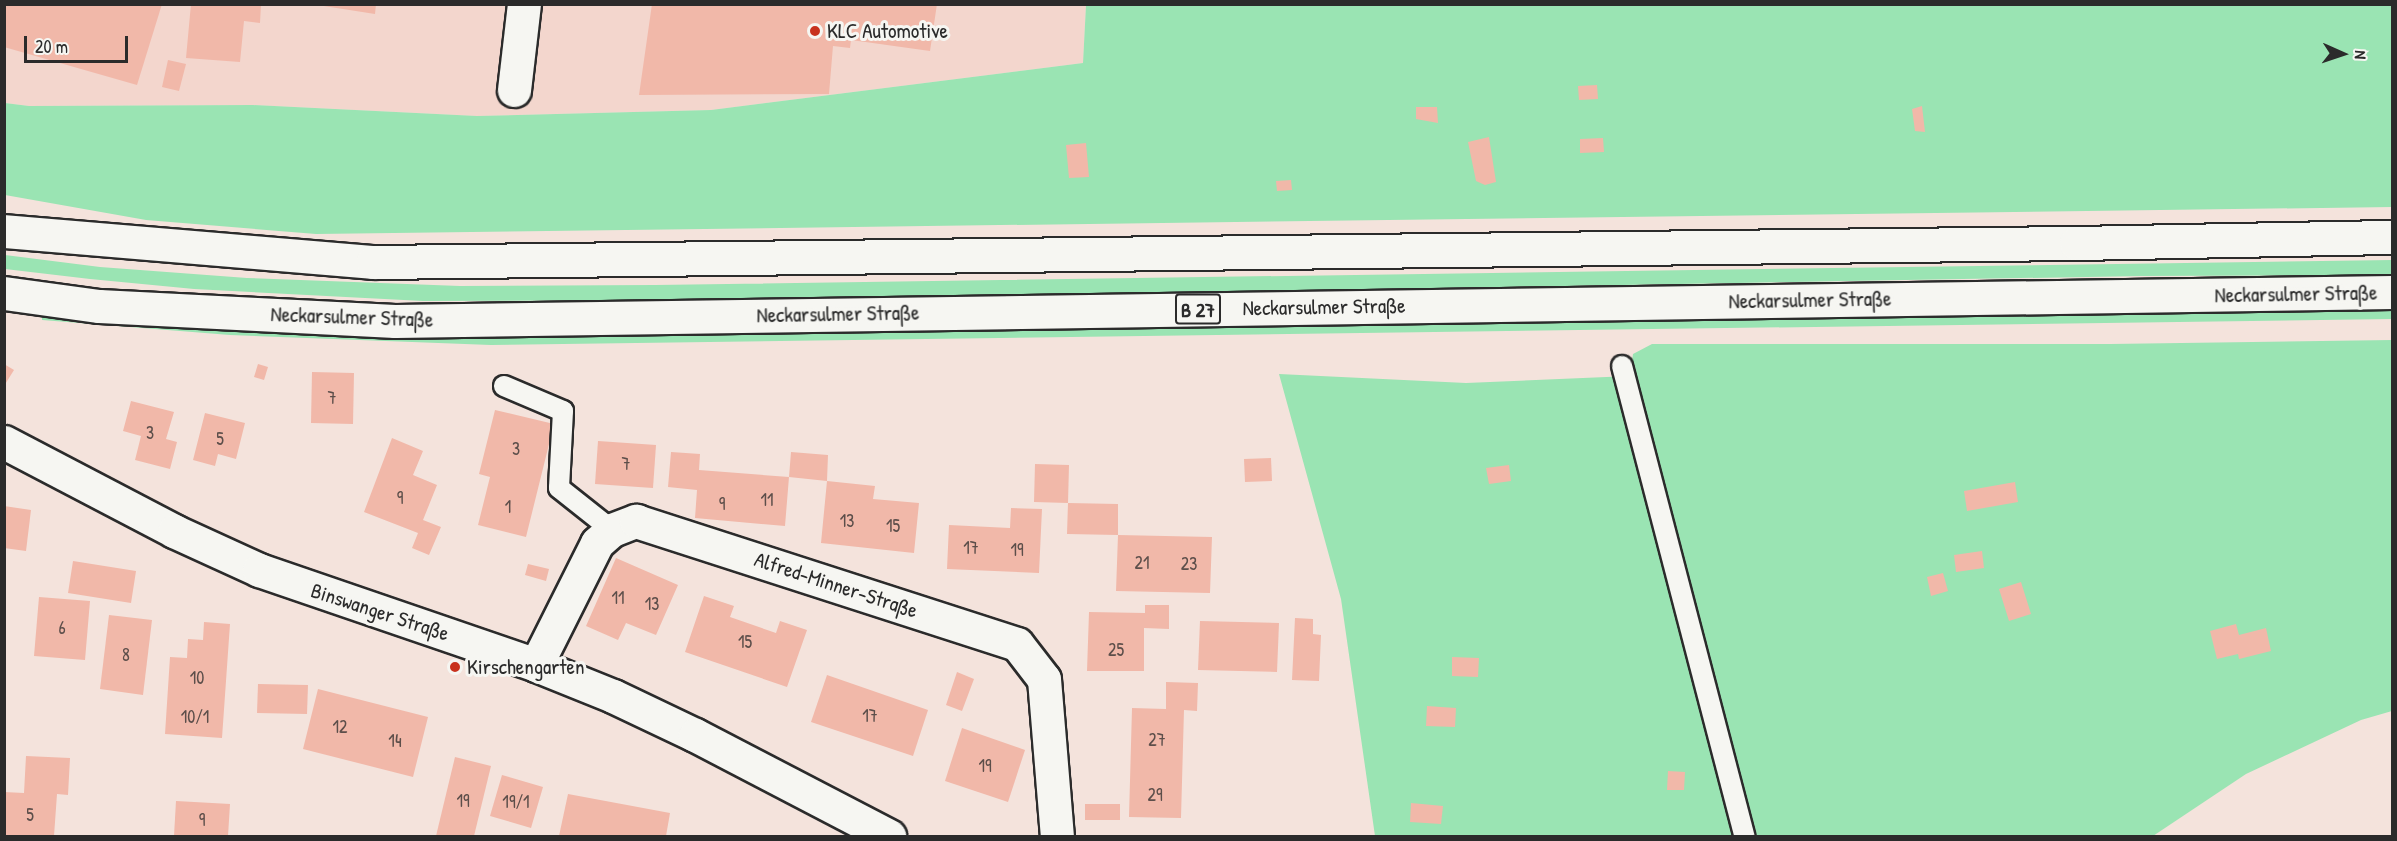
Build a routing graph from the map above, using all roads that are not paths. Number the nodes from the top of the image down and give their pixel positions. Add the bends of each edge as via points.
1 (524, 4) edge
2 (514, 90) dead end
3 (4, 231) edge
4 (2392, 237) edge
5 (2392, 292) edge
6 (4, 293) edge
7 (1622, 366) dead end
8 (504, 386) dead end
9 (4, 442) edge
10 (612, 530) junction
11 (536, 665) junction
12 (889, 837) edge
13 (1057, 837) edge
14 (1744, 837) edge

1 - 2 main road
3 - 4 main road via 373,262
5 - 6 main road, Neckarsulmer Straße / B 27 via 395,321 99,306
7 - 14 lane
8 - 10 lane via 563,411 559,488
9 - 11 main road, Binswanger Straße via 259,570
10 - 11 main road via 597,543
10 - 13 main road, Alfred-Minner-Straße via 636,521 1017,644 1044,678
11 - 12 main road, Binswanger Straße via 695,735

